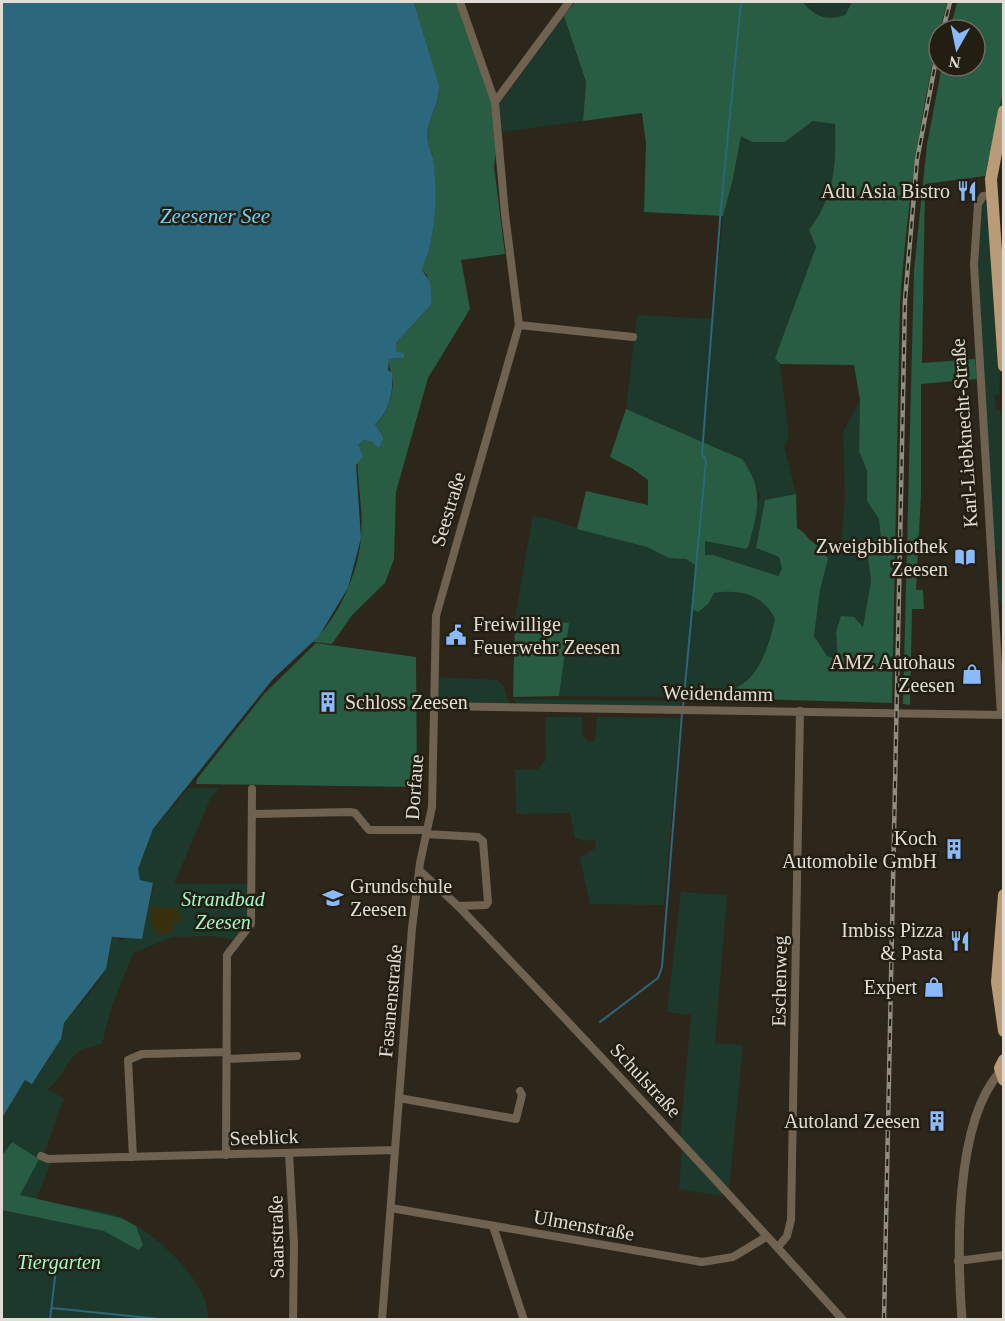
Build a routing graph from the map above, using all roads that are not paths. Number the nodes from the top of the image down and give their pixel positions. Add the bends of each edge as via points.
1 (460, 2) edge
2 (569, 2) edge
3 (495, 102) junction
4 (1004, 111) edge
5 (993, 195) junction
6 (1002, 315) edge
7 (519, 325) junction
8 (633, 337) dead end
9 (1004, 366) edge
10 (432, 706) junction
11 (800, 711) junction
12 (1003, 715) edge
13 (252, 789) dead end
14 (252, 814) junction
15 (427, 832) junction
16 (419, 870) junction
17 (1004, 895) edge
18 (458, 906) junction
19 (1004, 1031) edge
20 (227, 1055) junction
21 (297, 1056) dead end
22 (1002, 1073) edge
23 (520, 1091) dead end
24 (399, 1098) junction
25 (395, 1150) junction
26 (290, 1153) junction
27 (226, 1155) junction
28 (41, 1156) dead end
29 (133, 1157) junction
30 (391, 1208) junction
31 (493, 1226) junction
32 (766, 1237) junction
33 (778, 1247) junction
34 (1004, 1255) edge
35 (958, 1261) junction
36 (293, 1320) edge
37 (382, 1320) edge
38 (524, 1320) edge
39 (843, 1320) edge
40 (962, 1320) edge

1 - 3 street, Seestraße
2 - 3 street
3 - 7 street, Seestraße
4 - 5 main road via 992,164
5 - 6 main road
5 - 12 street, Karl-Liebknecht-Straße via 983,196 978,204 974,265
6 - 9 main road
7 - 8 street
7 - 10 street, Seestraße via 439,599
10 - 11 street, Weidendamm
10 - 15 street, Dorfaue via 432,807
11 - 12 street, Weidendamm
11 - 33 street, Eschenweg via 791,1220 787,1236
13 - 14 street
14 - 15 street via 350,812 369,830
14 - 20 street via 251,924 227,955
15 - 16 street, Dorfaue
15 - 18 street via 478,837 483,841 488,902
16 - 18 street, Schulstraße
16 - 24 street, Fasanenstraße
17 - 19 main road via 997,982
18 - 32 street, Schulstraße via 702,1163
20 - 21 street
20 - 27 street
20 - 29 street via 142,1054 128,1060
22 - 35 street via 986,1089 969,1149
23 - 24 street via 516,1119
24 - 25 street, Fasanenstraße
25 - 26 street, Seeblick
25 - 30 street, Fasanenstraße
26 - 27 street, Seeblick
26 - 36 street, Saarstraße
27 - 29 street, Seeblick
28 - 29 street, Seeblick
30 - 31 street, Ulmenstraße
30 - 37 street, Fasanenstraße
31 - 32 street, Ulmenstraße via 702,1262 733,1257
31 - 38 street
32 - 33 street, Schulstraße
33 - 39 street, Schulstraße
34 - 35 street
35 - 40 street

